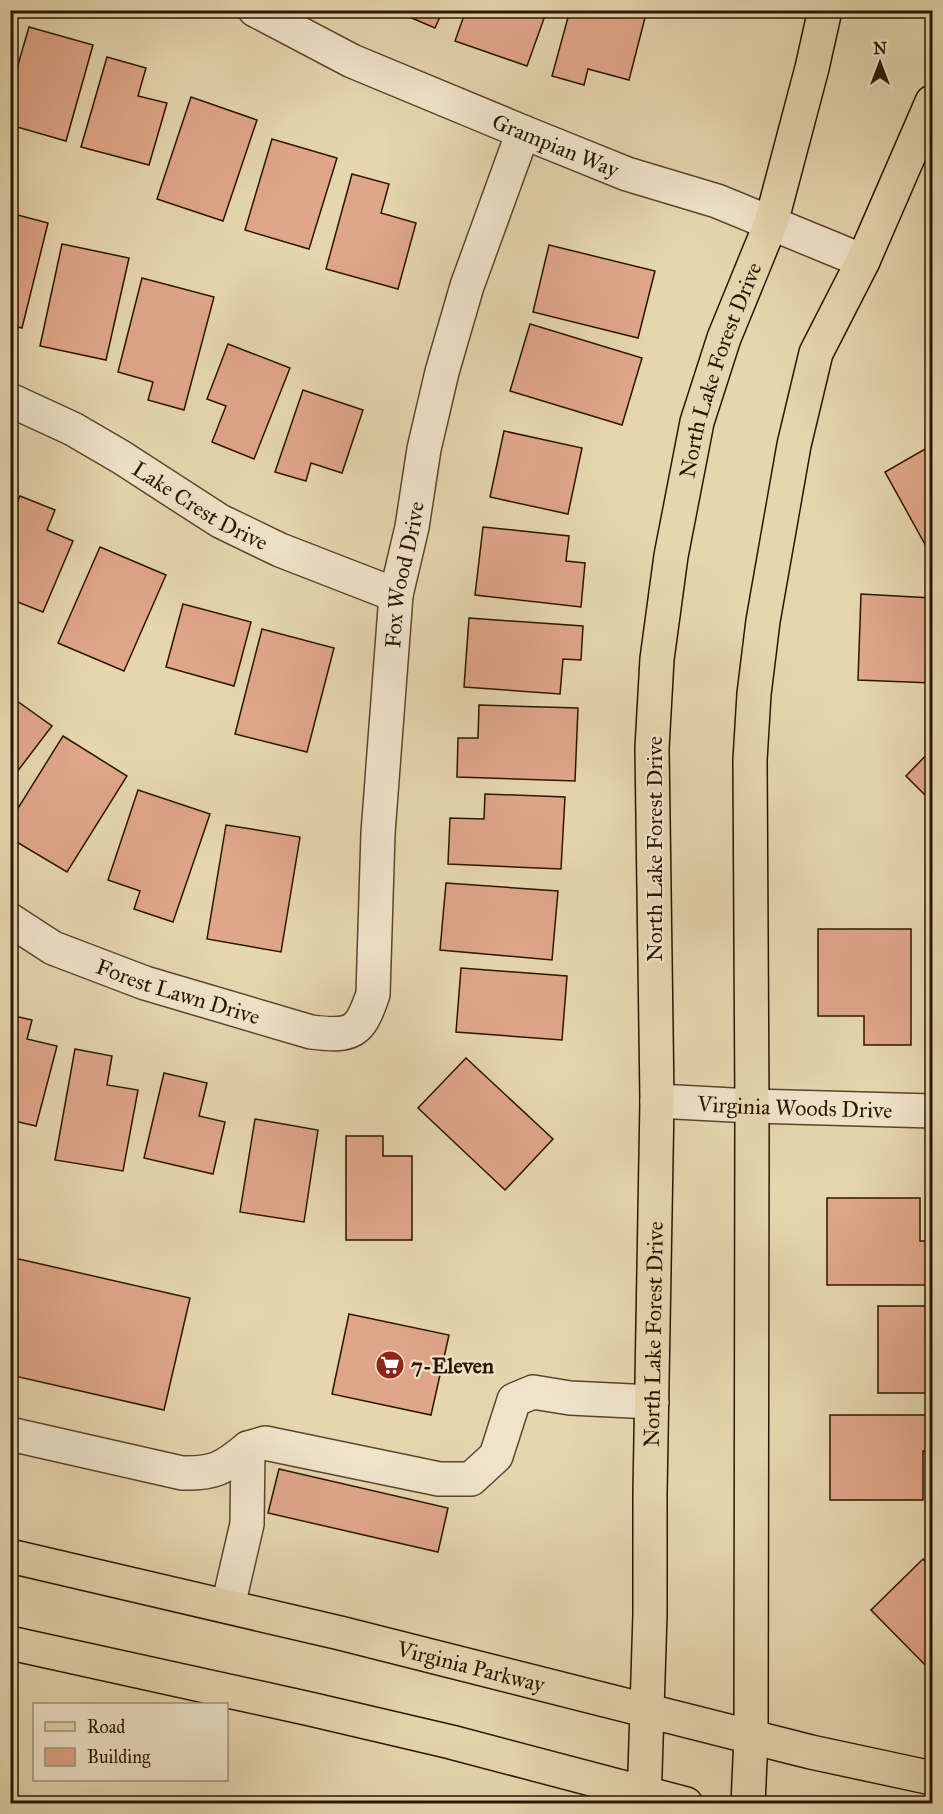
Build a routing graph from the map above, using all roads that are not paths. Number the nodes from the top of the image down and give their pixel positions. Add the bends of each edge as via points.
1 (255, 10) edge
2 (825, 10) edge
3 (933, 102) edge
4 (523, 132) junction
5 (771, 223) junction
6 (863, 261) junction
7 (10, 400) edge
8 (396, 596) junction
9 (10, 920) edge
10 (355, 1029) joint
11 (657, 1101) junction
12 (752, 1106) junction
13 (933, 1111) edge
14 (652, 1402) junction
15 (10, 1434) edge
16 (248, 1448) junction
17 (10, 1556) edge
18 (228, 1606) junction
19 (10, 1643) edge
20 (646, 1710) junction
21 (751, 1737) junction
22 (933, 1778) edge
23 (644, 1798) edge
24 (686, 1803) edge
25 (748, 1803) edge

1 - 4 street, Grampian Way via 352,61
2 - 5 main road, North Lake Forest Drive
3 - 6 main road
4 - 5 street, Grampian Way via 627,174 717,201
4 - 8 street, Fox Wood Drive via 467,286 442,372
5 - 6 street, Grampian Way
5 - 11 main road, North Lake Forest Drive via 724,338 697,422 671,556 657,659 652,748
6 - 12 main road via 816,353 798,427 763,621 750,760
7 - 8 street, Lake Crest Drive via 73,429 220,521 280,550
8 - 10 street, Fox Wood Drive via 378,833 373,994 366,1016
9 - 10 street, Forest Lawn Drive via 53,948 145,983 312,1032 335,1035
11 - 12 street, Virginia Woods Drive
11 - 14 main road, North Lake Forest Drive
12 - 13 street, Virginia Woods Drive
12 - 21 main road
14 - 16 street via 533,1392 514,1400 496,1456 471,1479 439,1479 265,1443
14 - 20 main road, North Lake Forest Drive
15 - 16 street via 182,1473 202,1474 227,1465
16 - 18 street via 247,1524
17 - 18 main road, Virginia Parkway
18 - 20 main road, Virginia Parkway
19 - 23 main road via 451,1742
20 - 21 main road, Virginia Parkway
20 - 23 main road, North Lake Forest Drive
21 - 22 main road, Virginia Parkway
21 - 25 main road
23 - 24 main road

